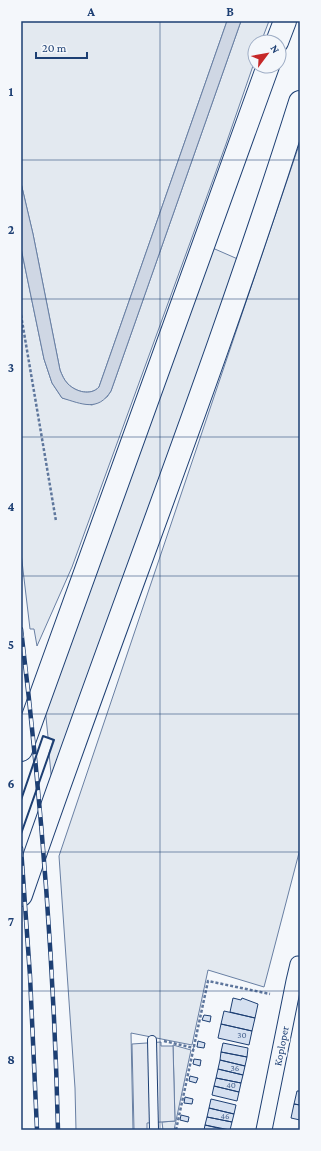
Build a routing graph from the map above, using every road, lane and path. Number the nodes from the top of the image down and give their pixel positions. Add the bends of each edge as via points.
1 (285, 21) edge
2 (280, 34) edge
3 (265, 74) edge
4 (300, 102) edge
5 (21, 315) edge
6 (56, 521) dead end
7 (21, 750) edge
8 (21, 895) edge
9 (300, 965) edge
10 (270, 994) dead end
11 (152, 1040) joint
12 (194, 1048) junction
13 (154, 1130) edge
14 (176, 1130) edge
15 (264, 1130) edge

1 - 2 highway
3 - 7 highway
4 - 8 highway via 210,368
5 - 6 path
9 - 15 street, Koploper via 298,964 294,981
10 - 12 path via 208,981
11 - 12 path
11 - 13 lane
12 - 14 path

